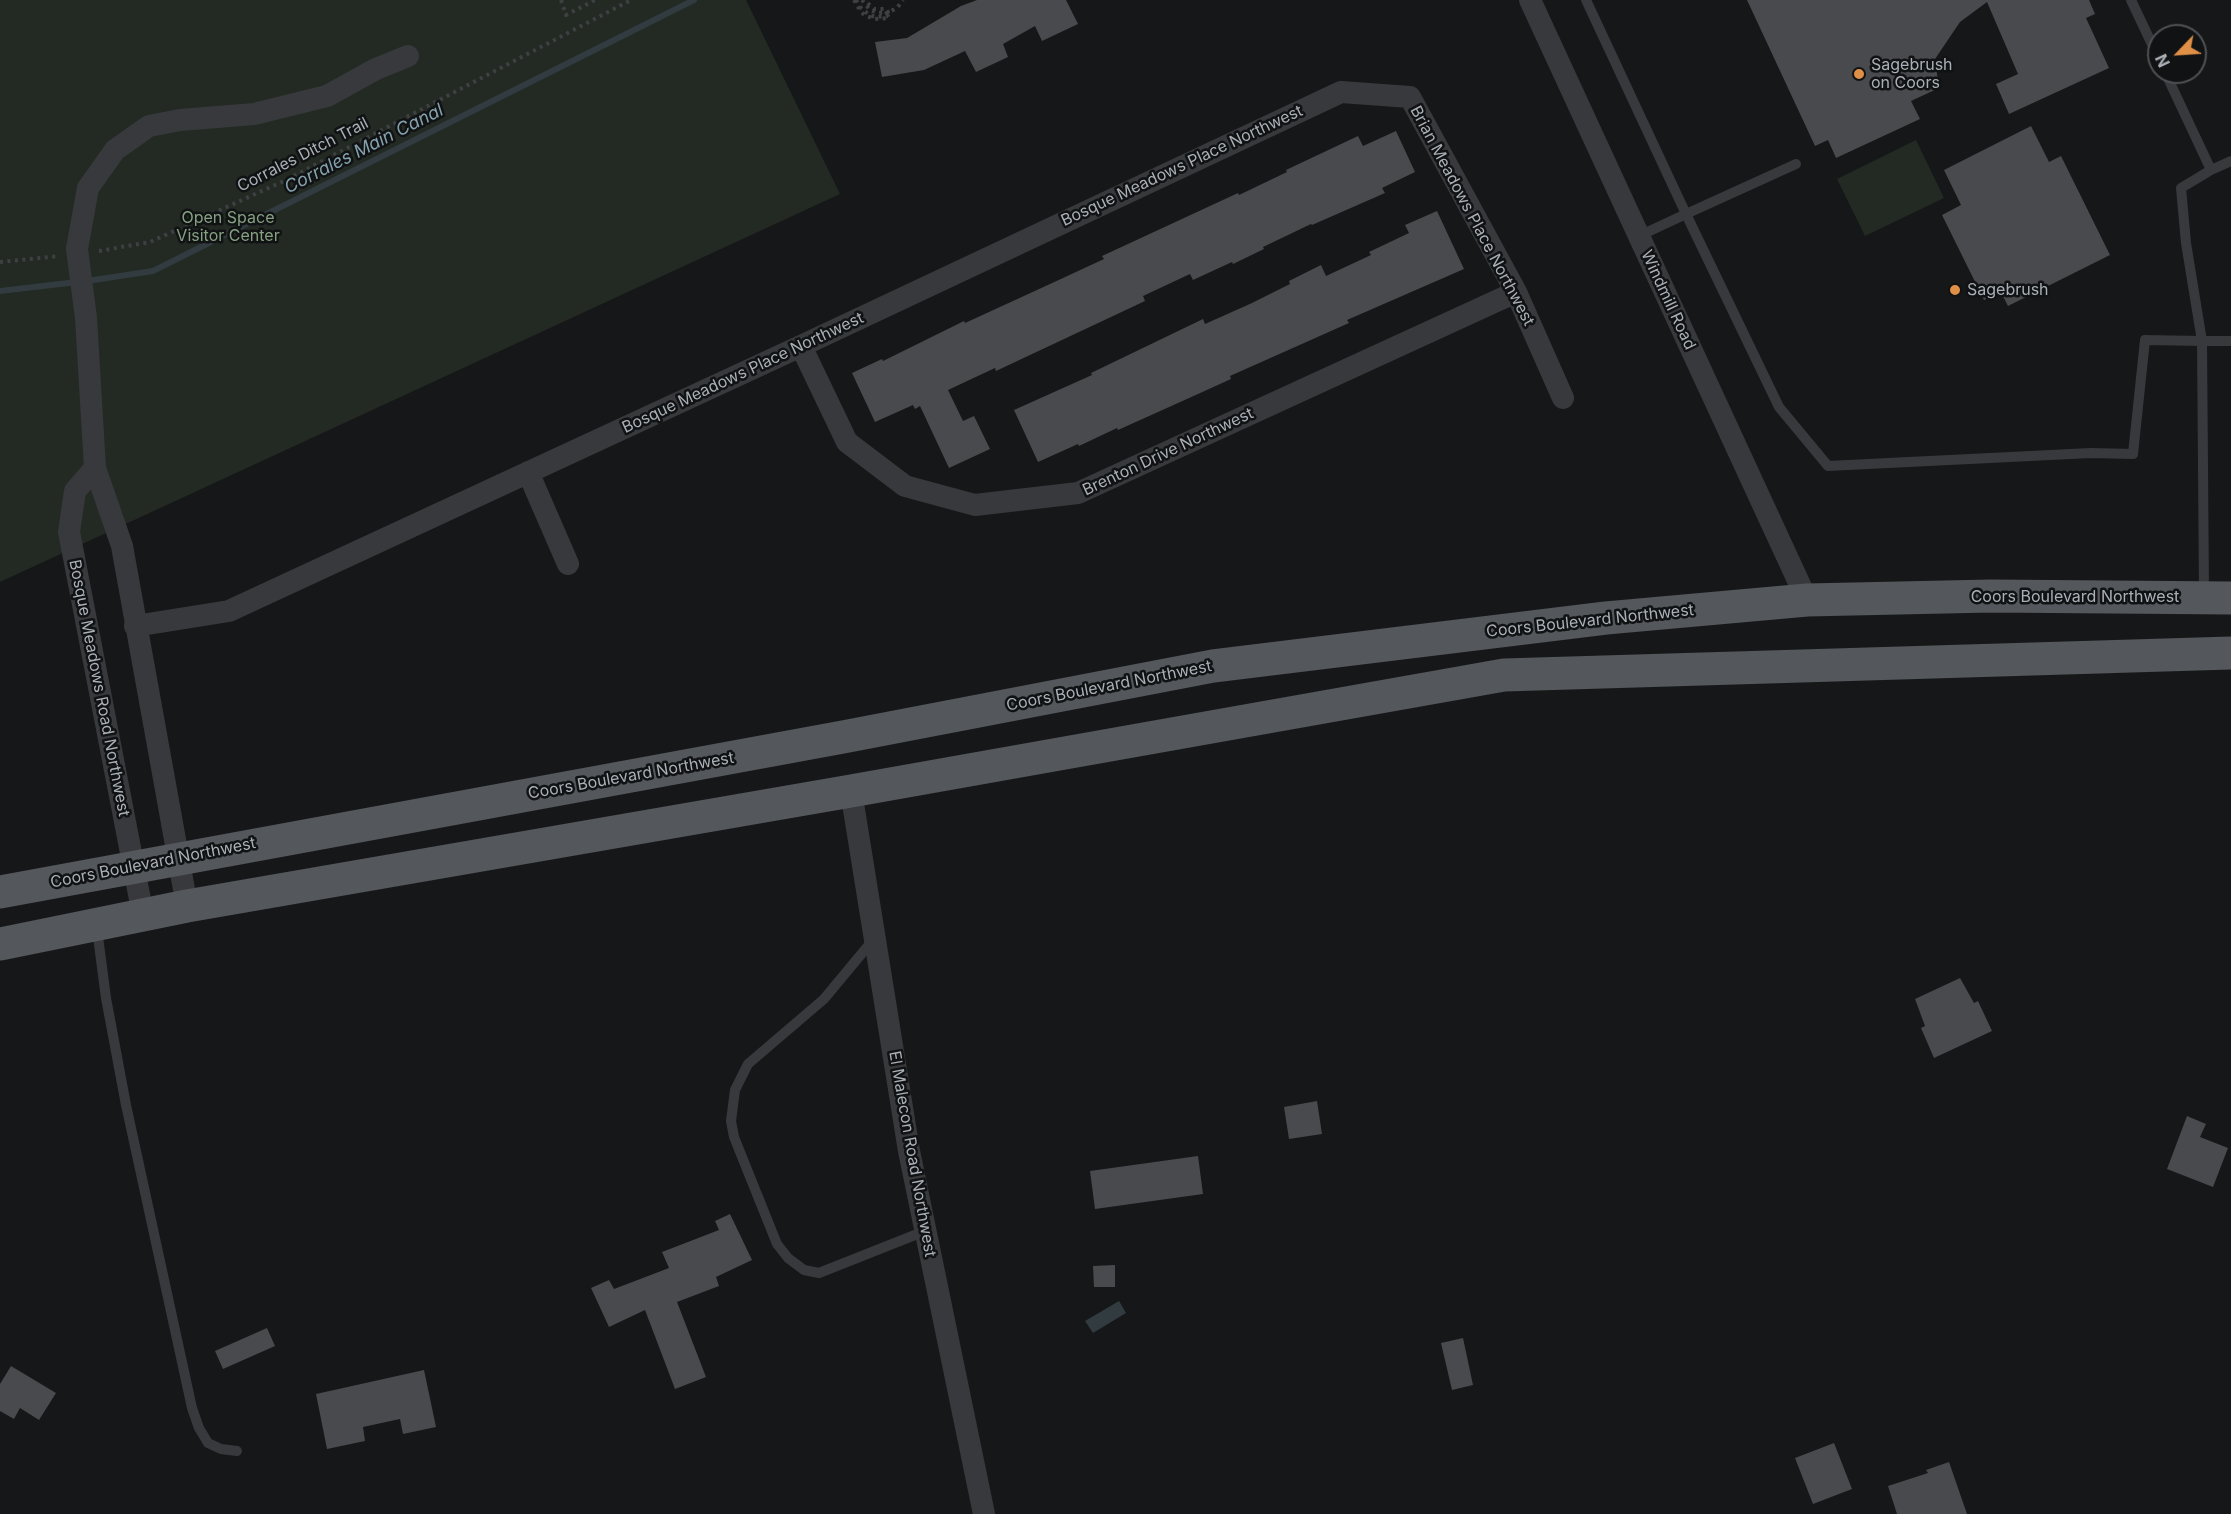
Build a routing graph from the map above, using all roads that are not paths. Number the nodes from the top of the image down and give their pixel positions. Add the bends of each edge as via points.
1 (1530, 0) edge
2 (1586, 0) edge
3 (2131, 0) edge
4 (2147, 34) edge
5 (408, 56) dead end
6 (2171, 84) edge
7 (1341, 92) joint
8 (2231, 161) edge
9 (1796, 164) dead end
10 (2211, 170) junction
11 (1686, 214) junction
12 (1639, 236) junction
13 (1516, 292) junction
14 (2202, 341) junction
15 (2231, 341) edge
16 (801, 346) junction
17 (1563, 398) dead end
18 (95, 468) junction
19 (528, 472) junction
20 (568, 564) dead end
21 (2217, 597) edge
22 (1807, 600) junction
23 (135, 626) junction
24 (2231, 653) edge
25 (850, 791) junction
26 (179, 858) junction
27 (134, 867) junction
28 (0, 892) edge
29 (188, 906) junction
30 (142, 915) junction
31 (96, 924) junction
32 (874, 939) junction
33 (0, 944) edge
34 (925, 1231) junction
35 (237, 1451) dead end
36 (984, 1514) edge

1 - 12 street, Windmill Road
2 - 11 lane
3 - 4 lane
5 - 18 street, bridge via 327,96 254,114 149,126 115,150 88,188 80,252
6 - 10 lane
7 - 13 street, Brian Meadows Place Northwest via 1410,97
7 - 16 street, Bosque Meadows Place Northwest
8 - 10 lane
9 - 11 lane
10 - 14 lane via 2181,188
11 - 12 lane
11 - 14 lane via 1779,407 1828,466 2133,454 2145,340
12 - 22 street, Windmill Road
13 - 16 street, Brenton Drive Northwest via 1078,493 975,504 905,486 847,442
13 - 17 street, Brian Meadows Place Northwest
14 - 15 lane
14 - 21 lane
16 - 19 street, Bosque Meadows Place Northwest
18 - 23 street via 122,546
18 - 27 street, Bosque Meadows Road Northwest via 75,491 69,532
19 - 20 street
19 - 23 street, Bosque Meadows Place Northwest via 229,611
21 - 22 main road, Coors Boulevard Northwest
22 - 26 main road, Coors Boulevard Northwest via 1606,618 1213,666
23 - 26 street
24 - 25 main road via 1504,675
25 - 29 main road
25 - 32 street, El Malecon Road Northwest
26 - 27 main road, Coors Boulevard Northwest
26 - 29 street
27 - 28 main road, Coors Boulevard Northwest
27 - 30 street, Bosque Meadows Road Northwest
29 - 30 main road
30 - 31 main road
31 - 33 main road
31 - 35 lane via 126,1105 192,1408 208,1443
32 - 34 street, El Malecon Road Northwest
32 - 34 lane via 824,999 748,1064 735,1090 731,1121 777,1244 804,1270 819,1273
34 - 36 street, El Malecon Road Northwest

